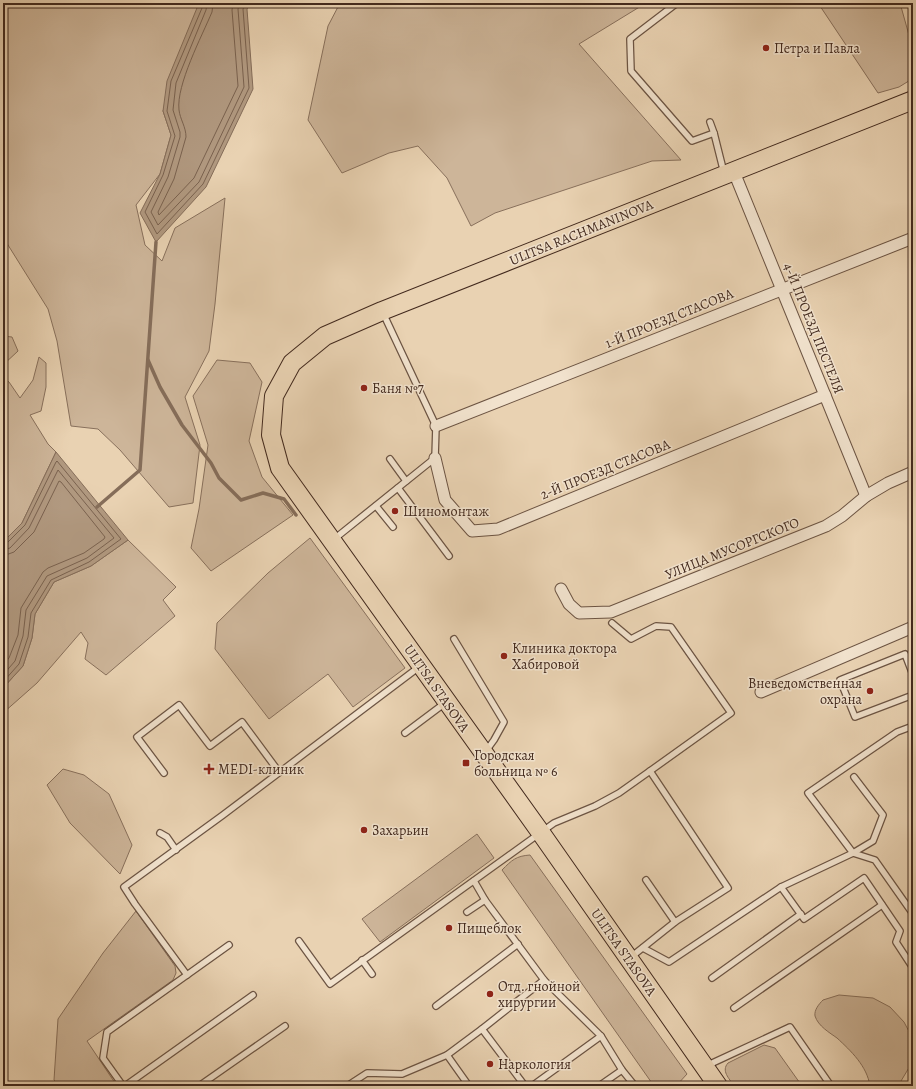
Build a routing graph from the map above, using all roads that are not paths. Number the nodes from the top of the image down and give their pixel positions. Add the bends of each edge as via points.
1 (677, 3) edge
2 (913, 100) edge
3 (710, 122) dead end
4 (714, 133) junction
5 (729, 173) junction
6 (913, 238) edge
7 (782, 290) junction
8 (382, 311) junction
9 (824, 395) junction
10 (274, 396) joint
11 (436, 426) junction
12 (435, 458) junction
13 (390, 459) dead end
14 (913, 472) edge
15 (406, 481) junction
16 (398, 488) junction
17 (866, 496) junction
18 (376, 506) junction
19 (393, 527) dead end
20 (332, 541) junction
21 (449, 556) dead end
22 (561, 589) dead end
23 (612, 623) dead end
24 (913, 627) edge
25 (454, 639) dead end
26 (421, 666) junction
27 (913, 675) edge
28 (761, 692) dead end
29 (913, 695) edge
30 (447, 702) junction
31 (913, 726) edge
32 (405, 733) dead end
33 (484, 754) junction
34 (650, 771) junction
35 (280, 772) junction
36 (164, 773) dead end
37 (854, 776) dead end
38 (160, 833) dead end
39 (540, 833) junction
40 (176, 850) junction
41 (853, 853) junction
42 (646, 880) dead end
43 (474, 881) junction
44 (781, 887) junction
45 (485, 900) junction
46 (882, 905) junction
47 (467, 912) dead end
48 (801, 914) junction
49 (913, 914) edge
50 (675, 922) junction
51 (298, 941) dead end
52 (518, 944) junction
53 (229, 945) dead end
54 (643, 948) junction
55 (629, 958) junction
56 (362, 960) junction
57 (913, 968) edge
58 (372, 974) dead end
59 (186, 975) junction
60 (712, 978) dead end
61 (544, 980) junction
62 (253, 995) dead end
63 (436, 1006) dead end
64 (734, 1008) dead end
65 (284, 1026) dead end
66 (482, 1030) junction
67 (601, 1036) junction
68 (447, 1055) junction
69 (705, 1067) junction
70 (622, 1070) junction
71 (124, 1086) edge
72 (199, 1086) edge
73 (347, 1086) edge
74 (469, 1086) edge
75 (525, 1086) edge
76 (532, 1086) edge
77 (599, 1086) edge
78 (635, 1086) edge
79 (718, 1086) edge
80 (831, 1086) edge

1 - 4 lane via 630,39 631,71 692,141
2 - 5 main road, ULITSA RACHMANINOVA
3 - 4 lane
4 - 5 lane
5 - 7 street, 4-Й ПРОЕЗД ПЕСТЕЛЯ
5 - 8 main road, ULITSA RACHMANINOVA
6 - 7 street, 1-Й ПРОЕЗД СТАСОВА
7 - 9 street, 4-Й ПРОЕЗД ПЕСТЕЛЯ
7 - 11 street, 1-Й ПРОЕЗД СТАСОВА
8 - 10 main road, ULITSA RACHMANINOVA via 325,336 292,363
8 - 11 lane
9 - 12 street, 2-Й ПРОЕЗД СТАСОВА via 498,529 472,532 445,500
9 - 17 street, 4-Й ПРОЕЗД ПЕСТЕЛЯ
10 - 20 main road, ULITSA STASOVA via 271,435 280,468
11 - 12 lane
12 - 15 lane
13 - 15 lane
14 - 17 street, УЛИЦА МУСОРГСКОГО
15 - 16 lane
16 - 18 lane
16 - 21 lane
17 - 22 street, УЛИЦА МУСОРГСКОГО via 826,526 611,612 579,613 569,604
18 - 19 lane
18 - 20 lane
20 - 26 main road, ULITSA STASOVA
23 - 34 lane via 631,639 656,626 671,627 731,713
24 - 28 street
25 - 33 lane via 504,722
26 - 30 main road, ULITSA STASOVA
26 - 35 lane via 362,713
27 - 29 lane via 905,654 840,680 855,718
30 - 32 lane
30 - 33 main road, ULITSA STASOVA
31 - 41 lane via 897,732 808,793
33 - 39 main road, ULITSA STASOVA
34 - 39 lane via 613,796 554,823
34 - 50 lane via 728,888
35 - 36 lane via 242,722 210,746 179,705 138,737
35 - 40 lane
37 - 41 lane via 883,816 873,841
38 - 40 lane via 167,837
39 - 43 lane
39 - 55 main road, ULITSA STASOVA
40 - 59 lane via 124,887
41 - 44 lane
41 - 49 lane via 875,860
42 - 50 lane
43 - 45 lane
43 - 56 lane
44 - 48 lane
44 - 54 lane via 669,962
45 - 47 lane
45 - 52 lane
46 - 48 lane via 864,878 804,919
46 - 57 lane via 900,931 896,942
46 - 64 lane
48 - 60 lane
50 - 54 lane
51 - 56 lane via 330,984
52 - 61 lane
52 - 63 lane
53 - 59 lane
54 - 55 lane
55 - 69 main road, ULITSA STASOVA
56 - 58 lane
59 - 71 lane via 107,1032 103,1058
61 - 66 lane
61 - 67 lane
62 - 71 lane
65 - 72 lane
66 - 68 lane
66 - 75 lane
67 - 70 lane
67 - 76 lane
68 - 73 lane via 402,1074 367,1072
68 - 74 lane
69 - 79 main road, ULITSA STASOVA
69 - 80 lane via 790,1027
70 - 77 lane
70 - 78 lane

